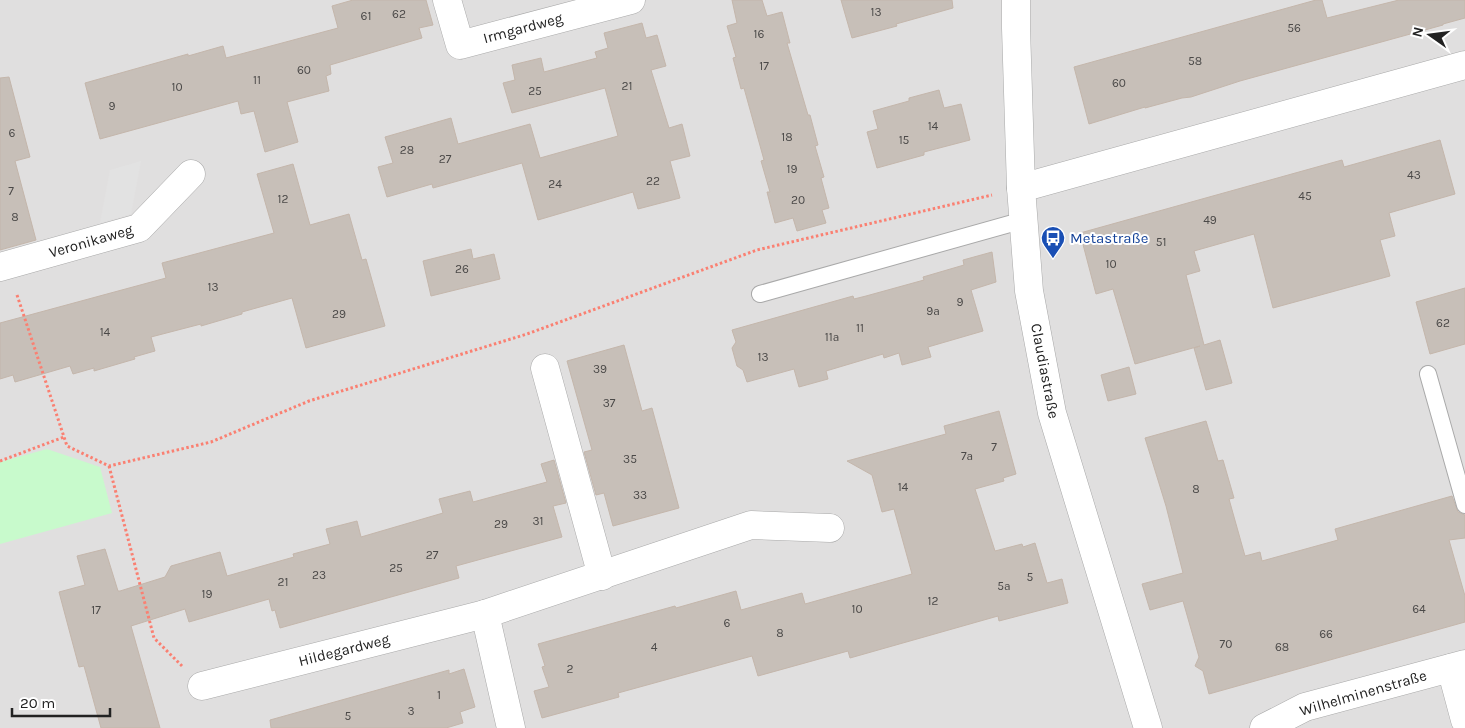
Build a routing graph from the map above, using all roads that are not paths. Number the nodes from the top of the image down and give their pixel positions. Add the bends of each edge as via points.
1 (447, 0) edge
2 (631, 0) edge
3 (1016, 0) edge
4 (1465, 65) edge
5 (191, 174) dead end
6 (1022, 188) junction
7 (1024, 220) junction
8 (4, 266) edge
9 (760, 294) dead end
10 (545, 368) dead end
11 (1428, 374) dead end
12 (1465, 505) edge
13 (830, 528) dead end
14 (602, 576) junction
15 (485, 614) junction
16 (1458, 666) edge
17 (202, 686) road end
18 (1465, 720) edge
19 (511, 728) edge
20 (1148, 728) edge
21 (1264, 728) edge

1 - 2 street, Irmgardweg via 460,45
3 - 6 street, Claudiastraße
4 - 6 street
5 - 8 street, Veronikaweg via 139,228
6 - 7 street, Claudiastraße
7 - 9 lane
7 - 20 street, Claudiastraße via 1029,291 1052,413
10 - 14 street
11 - 12 lane
13 - 14 street, Hildegardweg via 751,525
14 - 15 street, Hildegardweg
15 - 17 street, Hildegardweg
15 - 19 street
16 - 18 street
16 - 21 street, Wilhelminenstraße via 1304,707

